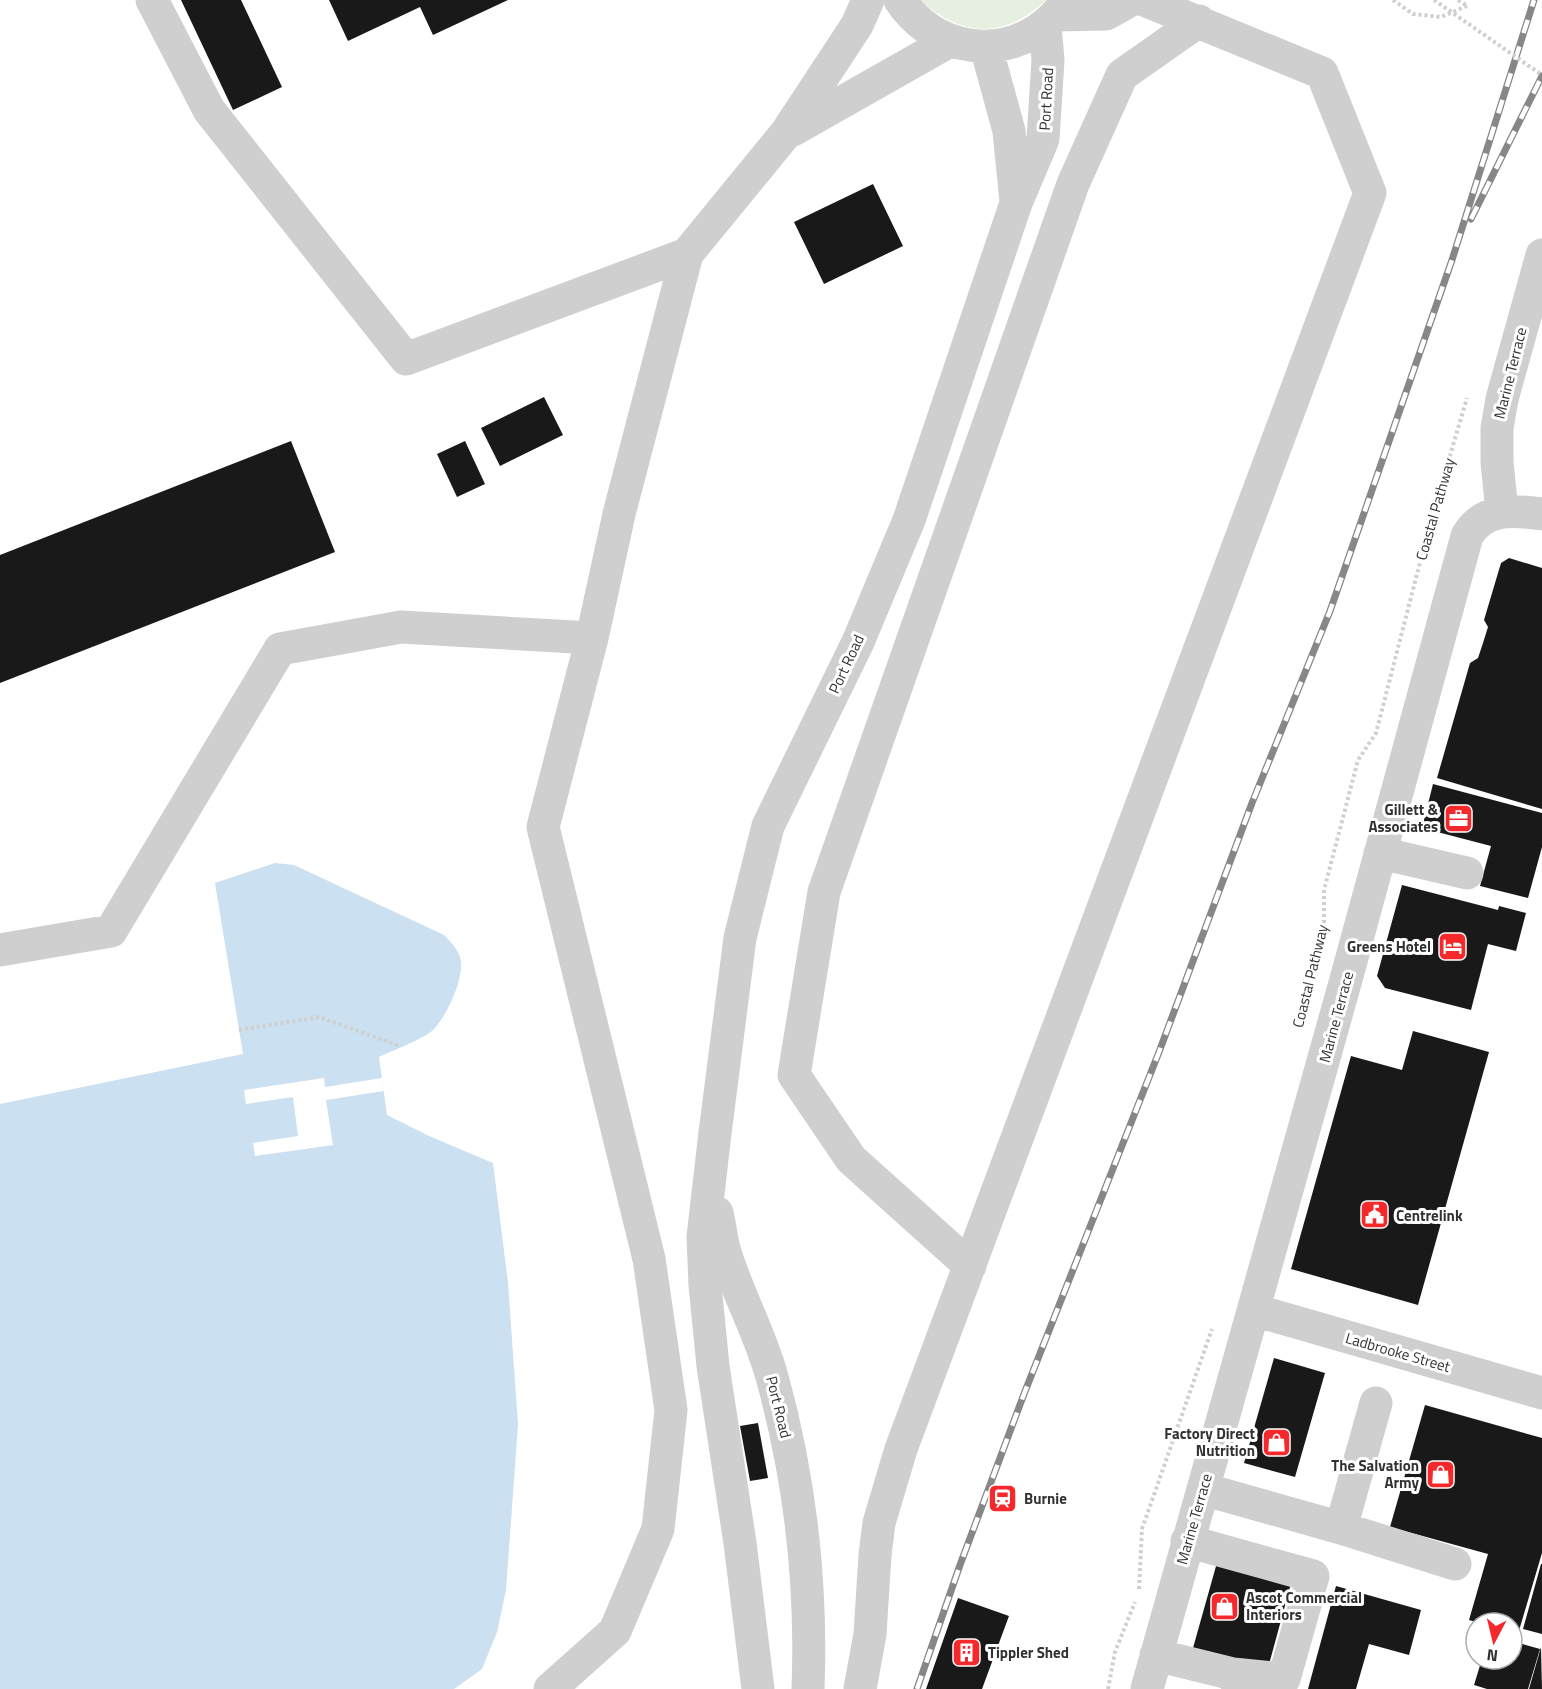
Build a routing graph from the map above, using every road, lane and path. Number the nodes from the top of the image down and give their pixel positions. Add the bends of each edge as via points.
1 (152, 0) edge
2 (868, 0) edge
3 (900, 0) edge
4 (1131, 0) edge
5 (1144, 0) edge
6 (1393, 0) edge
7 (1434, 0) edge
8 (1458, 0) edge
9 (1469, 0) edge
10 (1467, 6) junction
11 (1057, 14) edge
12 (1199, 21) junction
13 (950, 41) junction
14 (986, 46) junction
15 (1542, 75) edge
16 (786, 133) junction
17 (1016, 203) junction
18 (687, 254) junction
19 (1542, 255) edge
20 (1469, 392) dead end
21 (1502, 399) junction
22 (1502, 512) junction
23 (1542, 514) edge
24 (1464, 546) junction
25 (591, 638) junction
26 (1380, 853) junction
27 (1467, 873) dead end
28 (1321, 938) dead end
29 (0, 950) edge
30 (239, 1030) dead end
31 (400, 1046) dead end
32 (715, 1133) junction
33 (970, 1266) junction
34 (1254, 1310) junction
35 (1214, 1323) dead end
36 (1542, 1393) edge
37 (1376, 1403) dead end
38 (1203, 1489) junction
39 (1341, 1528) junction
40 (1187, 1541) junction
41 (1455, 1564) dead end
42 (1156, 1655) junction
43 (1236, 1681) edge
44 (550, 1689) edge
45 (758, 1689) edge
46 (808, 1689) edge
47 (860, 1689) edge
48 (1108, 1689) edge
49 (1147, 1689) edge

1 - 18 street via 209,110 406,359
2 - 16 street via 857,25
3 - 13 street via 928,29
4 - 11 street via 1106,14
5 - 12 street
6 - 10 path via 1413,14 1441,17
7 - 15 path, bridge
8 - 10 path
9 - 10 path
11 - 14 street via 1017,41
11 - 17 street, Port Road via 1048,60 1043,139
12 - 33 street via 1322,73 1370,194
12 - 33 street via 1122,75 1073,184 825,892 794,1075 851,1158
13 - 14 street
13 - 16 street
14 - 17 street, Port Road via 1009,131
16 - 18 street
17 - 32 street, Port Road via 909,520 858,642 768,826 740,938
18 - 25 street
19 - 21 street, Marine Terrace
20 - 28 path, Coastal Pathway via 1432,516 1376,733 1358,760 1352,782 1324,890
21 - 22 street, Marine Terrace via 1497,428
21 - 24 street
22 - 23 street
22 - 24 street, Marine Terrace via 1478,521
24 - 26 street, Marine Terrace
25 - 29 street via 401,627 280,649 111,931
25 - 44 street via 543,827 649,1259 671,1410 658,1528 615,1631
26 - 27 street
26 - 34 street, Marine Terrace
30 - 31 path via 319,1017
32 - 45 street, Port Road via 703,1237 705,1285
32 - 46 street, Port Road via 715,1203 724,1249 772,1376 794,1472 804,1553 810,1651
33 - 47 street via 898,1459 879,1523 870,1634
34 - 36 street, Ladbrooke Street
34 - 38 street, Marine Terrace
35 - 48 path via 1142,1530 1139,1592 1115,1652
37 - 39 street
38 - 39 street
38 - 40 street, Marine Terrace
39 - 41 street
40 - 42 street, Marine Terrace
40 - 43 street via 1312,1575 1284,1679
42 - 43 street
42 - 49 street, Marine Terrace

